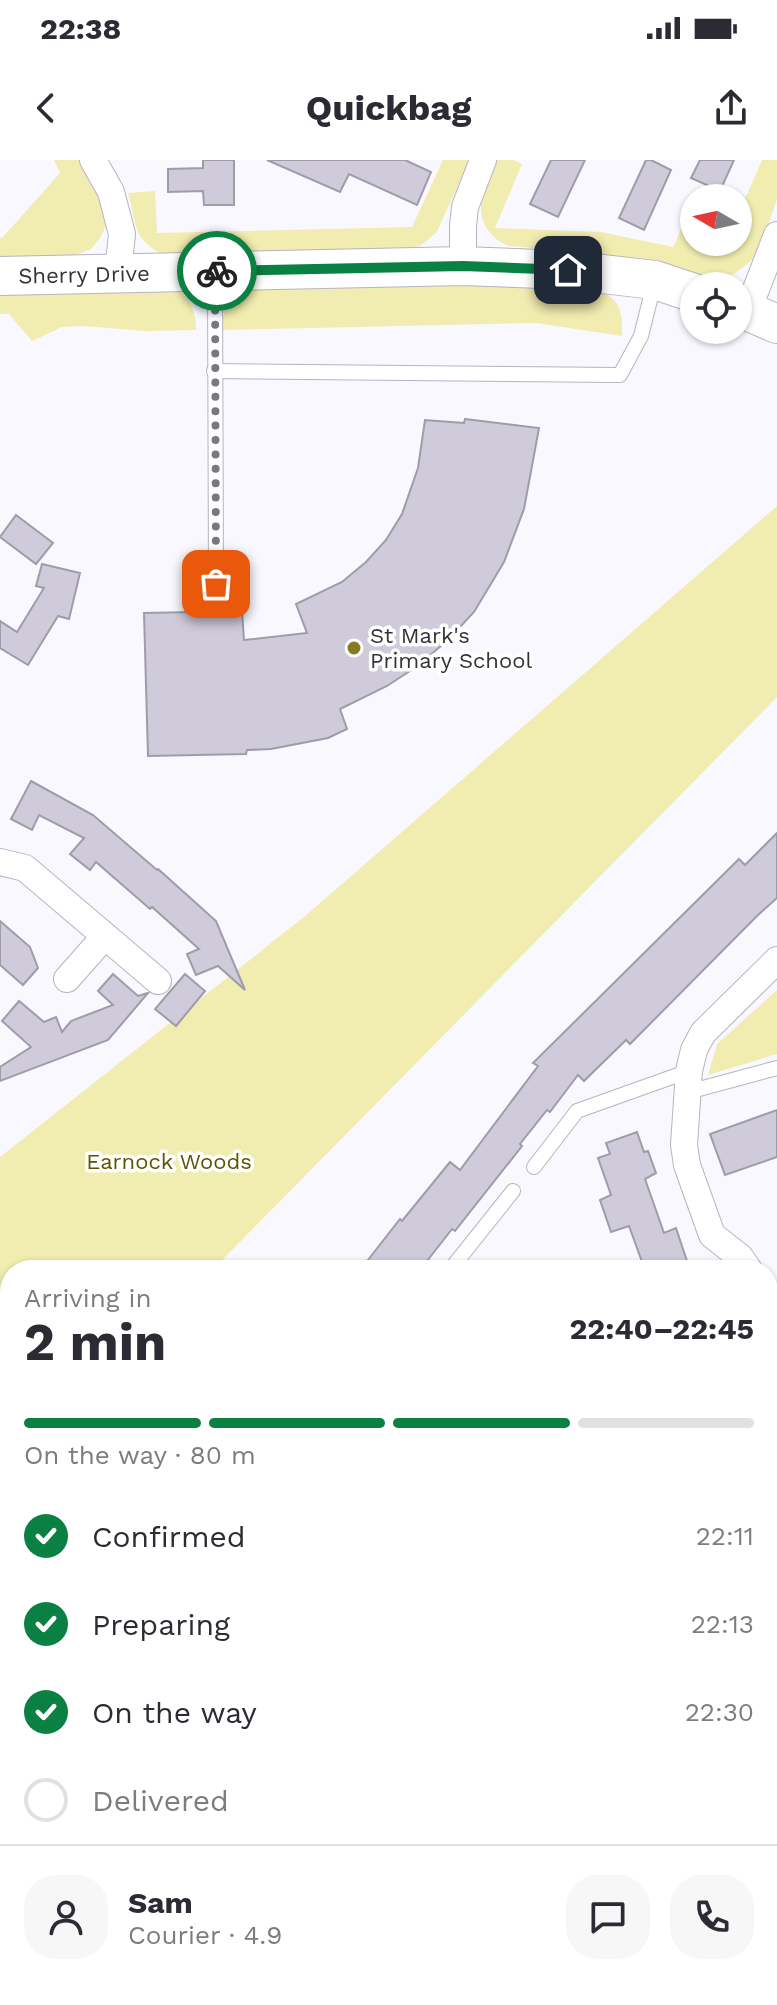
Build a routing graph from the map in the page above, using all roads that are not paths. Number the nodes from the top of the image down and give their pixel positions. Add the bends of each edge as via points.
1 (93, 160) edge
2 (483, 160) edge
3 (777, 235) edge
4 (463, 266) junction
5 (215, 272) junction
6 (118, 273) junction
7 (0, 276) edge
8 (655, 280) junction
9 (680, 288) edge
10 (754, 314) edge
11 (214, 371) junction
12 (216, 584) dead end
13 (0, 862) edge
14 (105, 936) junction
15 (777, 960) edge
16 (67, 979) dead end
17 (158, 981) dead end
18 (777, 1068) edge
19 (688, 1082) junction
20 (534, 1167) dead end
21 (513, 1191) dead end
22 (458, 1260) edge
23 (742, 1260) edge

1 - 6 street via 111,192 122,234
2 - 4 street via 465,207
3 - 10 street
4 - 5 street, Sherry Drive
4 - 8 street, Sherry Drive
5 - 6 street, Sherry Drive
5 - 11 lane
6 - 7 street, Sherry Drive
8 - 9 street, Sherry Drive
8 - 11 lane via 641,336 620,375
11 - 12 lane
13 - 14 street via 25,868
14 - 16 street
14 - 17 street
15 - 19 street via 703,1033
18 - 19 lane
19 - 20 lane via 577,1111
19 - 23 street via 687,1165 712,1235
21 - 22 lane

